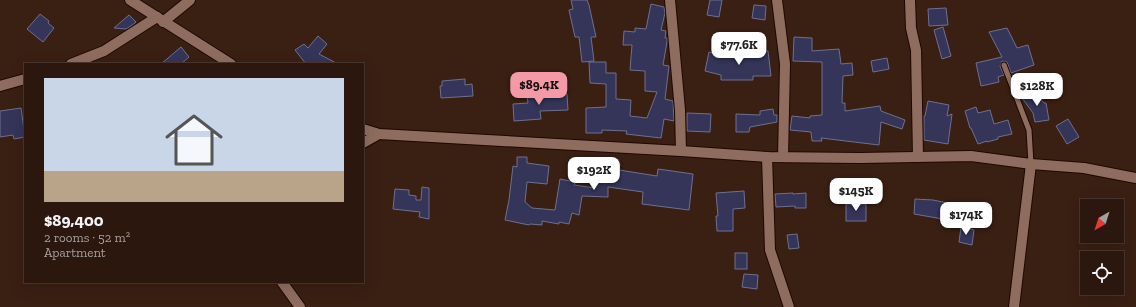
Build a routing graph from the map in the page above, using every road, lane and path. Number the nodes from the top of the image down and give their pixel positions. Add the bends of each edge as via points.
1 (130, 0) edge
2 (190, 0) edge
3 (670, 0) edge
4 (777, 0) edge
5 (910, 0) edge
6 (160, 20) junction
7 (74, 63) edge
8 (229, 63) edge
9 (1004, 65) dead end
10 (24, 79) edge
11 (0, 86) edge
12 (364, 129) edge
13 (379, 134) junction
14 (364, 142) edge
15 (681, 151) junction
16 (767, 157) junction
17 (783, 157) junction
18 (918, 157) junction
19 (1031, 164) junction
20 (1136, 178) edge
21 (283, 283) edge
22 (300, 307) edge
23 (789, 307) edge
24 (1014, 307) edge

1 - 6 street
2 - 6 street
3 - 15 street
4 - 17 street via 785,64
5 - 18 street via 911,28 916,50
6 - 7 street via 104,51
6 - 8 street
9 - 19 lane via 1028,130
10 - 11 street
12 - 13 street
13 - 14 street
13 - 15 street
15 - 16 street
16 - 17 street
16 - 23 street via 770,250
17 - 18 street
18 - 19 street via 971,156
19 - 20 street via 1084,168
19 - 24 street
21 - 22 street

